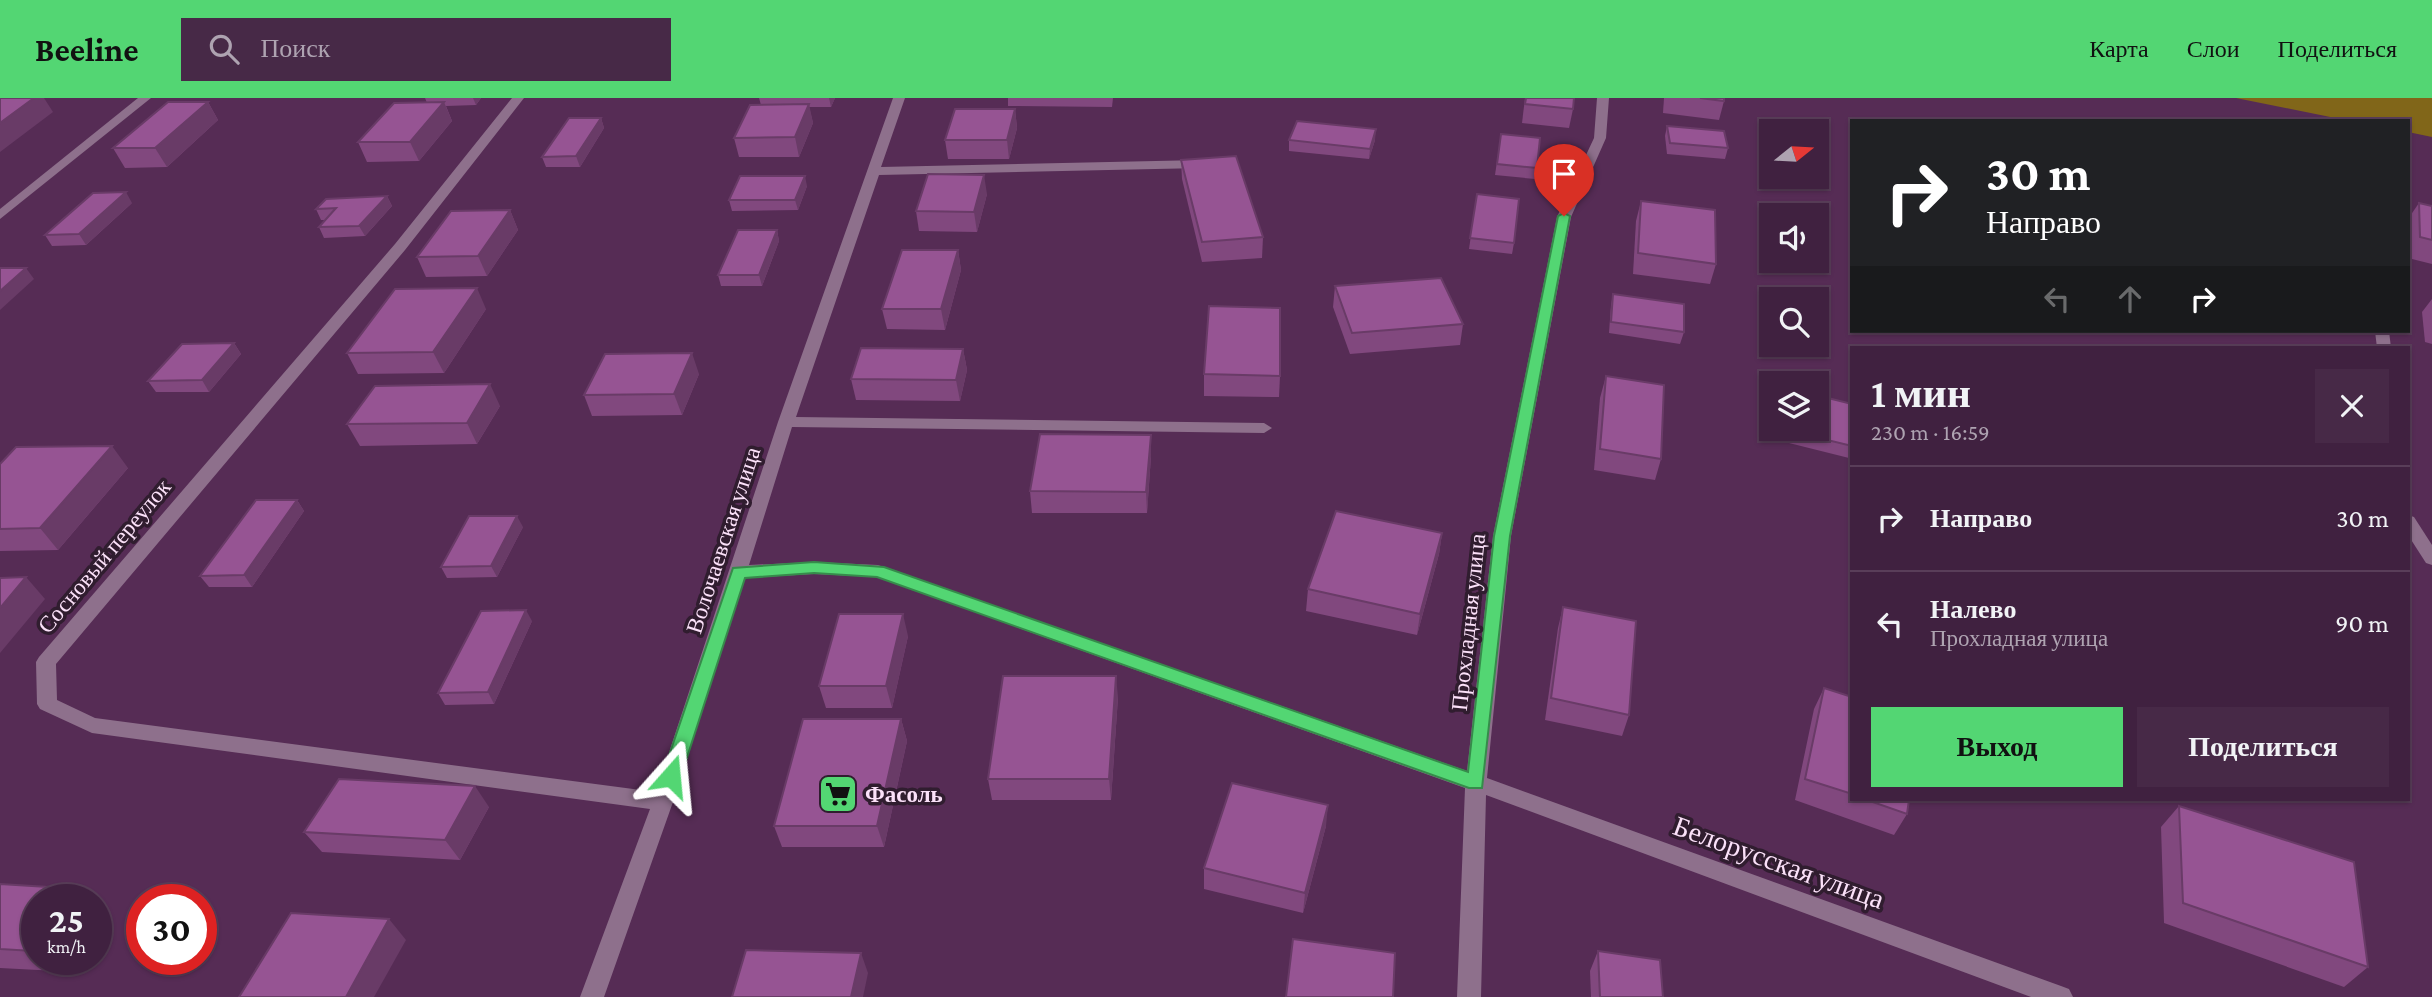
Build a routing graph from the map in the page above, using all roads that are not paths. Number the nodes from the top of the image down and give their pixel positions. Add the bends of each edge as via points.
1 (145, 98) edge
2 (518, 98) edge
3 (899, 98) edge
4 (1603, 98) edge
5 (1210, 164) edge
6 (874, 171) junction
7 (0, 215) edge
8 (786, 422) junction
9 (1264, 428) dead end
10 (2410, 524) edge
11 (2432, 559) edge
12 (739, 572) junction
13 (1476, 783) junction
14 (663, 802) junction
15 (593, 997) edge
16 (1469, 997) edge
17 (2061, 997) edge

1 - 7 street
2 - 14 street, Сосновый переулок via 400,247 46,662 47,704 92,725
3 - 6 street, Волочаевская улица
4 - 13 street, Прохладная улица via 1600,138 1564,216 1502,536
5 - 6 street
6 - 8 street, Волочаевская улица
8 - 9 street
8 - 12 street, Волочаевская улица
10 - 11 street
12 - 13 street, Белорусская улица via 878,571
12 - 14 street, Волочаевская улица
13 - 16 street, Прохладная улица
13 - 17 street, Белорусская улица
14 - 15 street, Волочаевская улица

